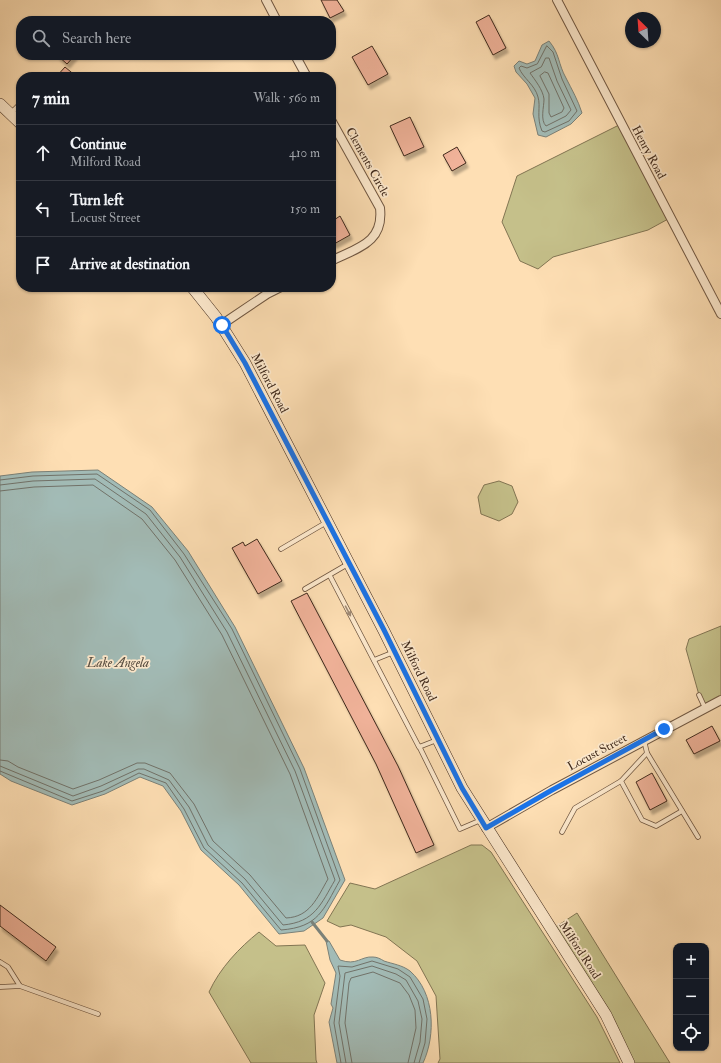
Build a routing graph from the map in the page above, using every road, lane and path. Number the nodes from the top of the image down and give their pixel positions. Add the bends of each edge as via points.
1 (266, 0) edge
2 (557, 0) edge
3 (274, 16) edge
4 (298, 60) edge
5 (304, 72) edge
6 (0, 104) edge
7 (16, 107) edge
8 (10, 114) junction
9 (16, 119) edge
10 (336, 129) edge
11 (336, 258) edge
12 (196, 292) edge
13 (271, 292) edge
14 (721, 314) edge
15 (222, 325) junction
16 (327, 522) junction
17 (281, 549) dead end
18 (349, 564) junction
19 (330, 576) junction
20 (305, 589) dead end
21 (395, 652) junction
22 (374, 660) junction
23 (699, 695) dead end
24 (721, 700) edge
25 (705, 708) junction
26 (438, 740) junction
27 (644, 740) junction
28 (419, 746) junction
29 (647, 753) junction
30 (621, 781) junction
31 (682, 811) junction
32 (484, 824) junction
33 (562, 832) dead end
34 (698, 837) dead end
35 (0, 962) edge
36 (20, 986) junction
37 (0, 987) edge
38 (98, 1014) dead end
39 (629, 1063) edge

1 - 3 street
2 - 14 street, Henry Road
4 - 5 street
6 - 8 street
7 - 8 lane
8 - 9 street
10 - 11 street, Clements Circle via 380,208 381,224 374,237 365,244
12 - 15 street, Milford Road
13 - 15 street
15 - 16 street, Milford Road via 245,363
16 - 17 lane
16 - 18 street, Milford Road
18 - 19 lane
18 - 21 street, Milford Road
19 - 20 lane
19 -> 22 lane
21 - 22 lane
21 - 26 street, Milford Road
22 - 28 lane
23 - 25 lane
24 - 25 street, Locust Street
25 - 27 street, Locust Street
26 - 28 lane
26 - 32 street, Milford Road via 462,788
27 - 29 lane
27 - 32 street, Locust Street
28 - 32 lane via 460,829
29 - 30 lane
29 - 31 lane
30 - 31 lane via 642,820 656,826
30 - 33 lane via 575,808
31 - 34 lane
32 - 39 street, Milford Road via 606,1015
35 - 36 lane via 8,967
36 - 37 lane
36 - 38 lane

